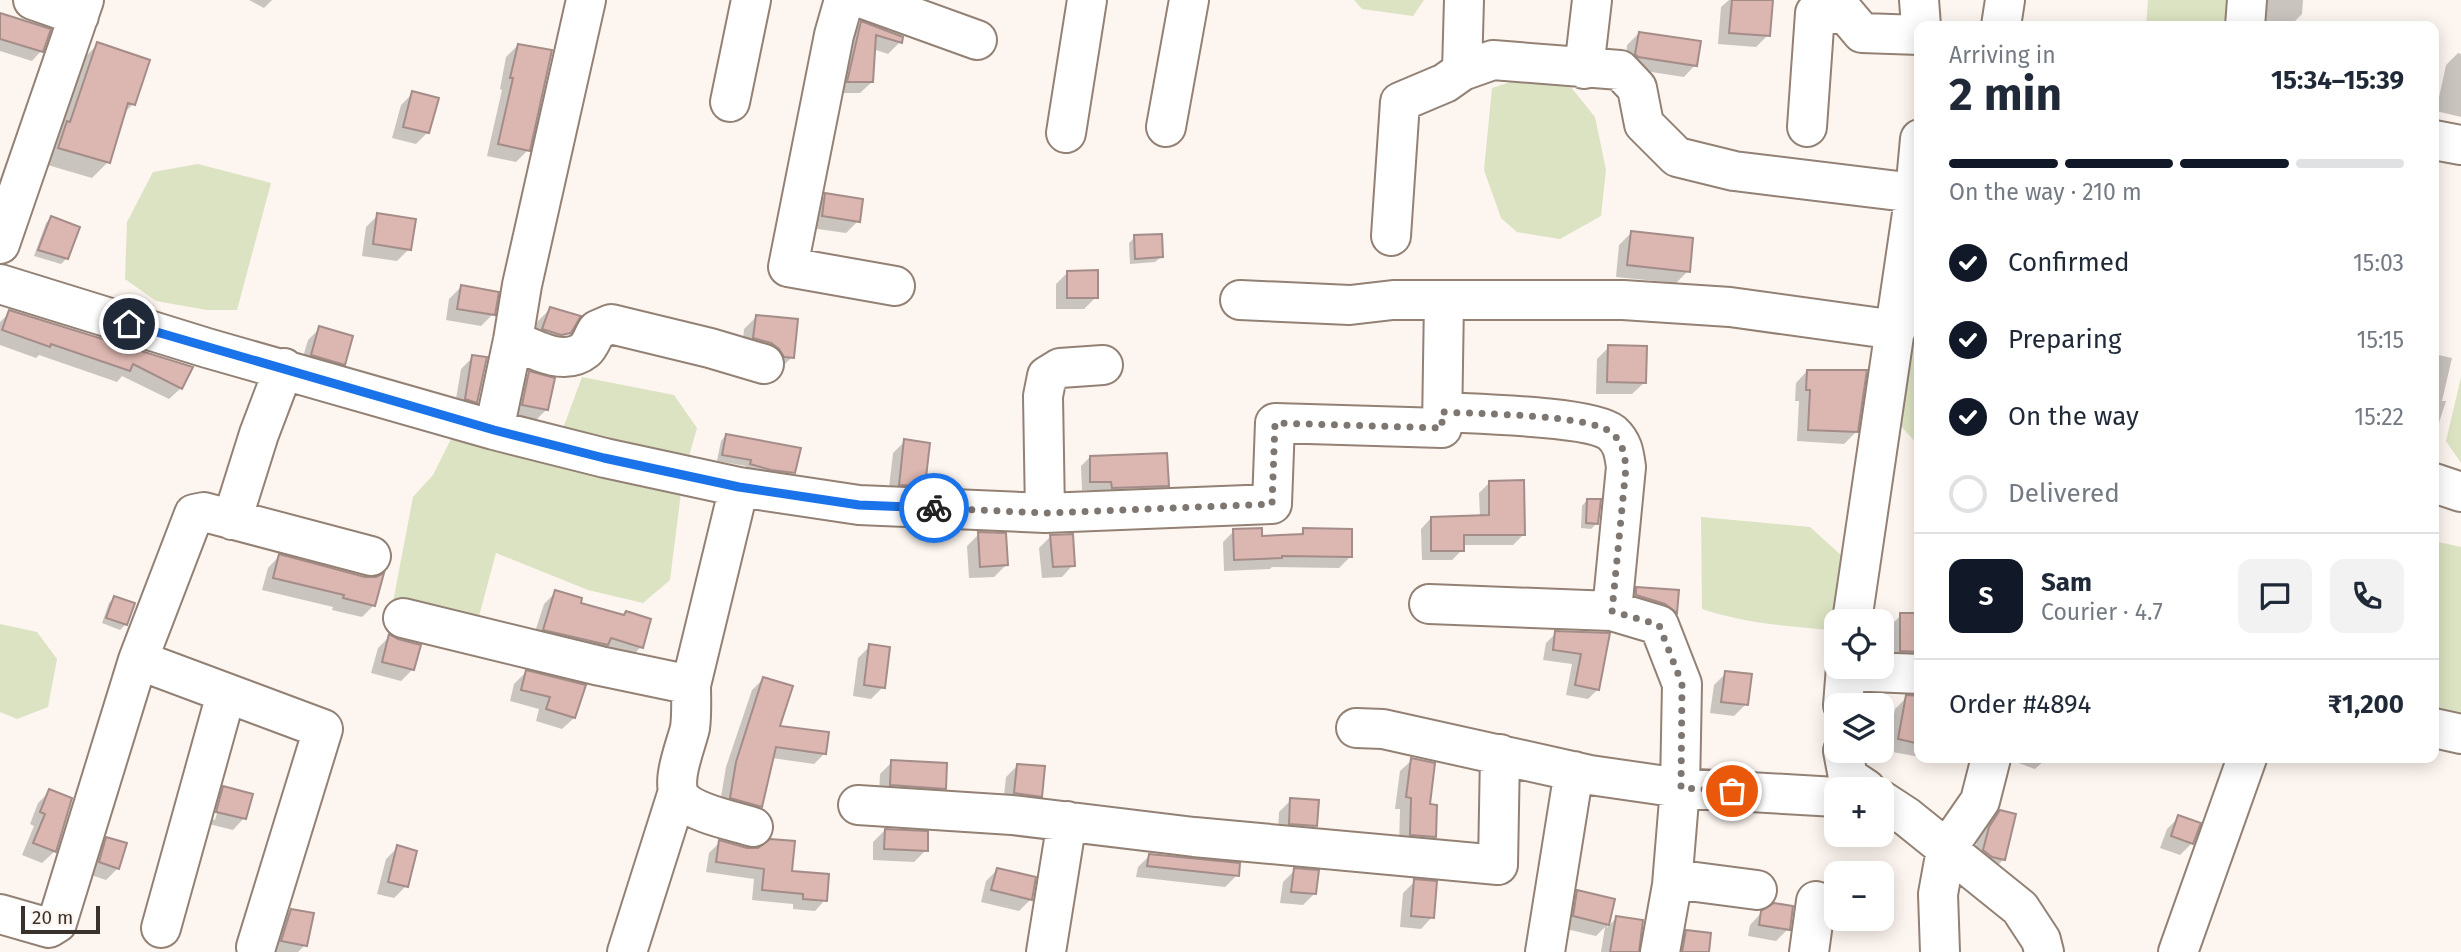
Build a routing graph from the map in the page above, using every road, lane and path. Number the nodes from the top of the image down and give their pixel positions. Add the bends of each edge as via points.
1 (33, 0) edge
2 (586, 0) edge
3 (751, 0) edge
4 (844, 0) edge
5 (866, 0) edge
6 (1087, 0) edge
7 (1189, 0) edge
8 (1464, 0) edge
9 (1592, 0) edge
10 (1919, 0) edge
11 (2005, 0) edge
12 (2247, 0) edge
13 (82, 8) edge
14 (1921, 21) edge
15 (2002, 21) edge
16 (2245, 21) edge
17 (1914, 35) edge
18 (977, 40) dead end
19 (1584, 69) junction
20 (1462, 71) junction
21 (730, 102) dead end
22 (1166, 127) dead end
23 (1807, 127) dead end
24 (1066, 133) dead end
25 (2439, 141) edge
26 (2461, 145) edge
27 (1914, 193) edge
28 (1914, 200) edge
29 (1391, 236) dead end
30 (0, 244) edge
31 (0, 285) edge
32 (895, 286) dead end
33 (1240, 300) dead end
34 (1444, 300) junction
35 (1896, 330) junction
36 (513, 340) junction
37 (764, 364) dead end
38 (1104, 365) dead end
39 (284, 368) junction
40 (1442, 412) junction
41 (494, 430) junction
42 (2439, 485) edge
43 (739, 487) junction
44 (2461, 492) edge
45 (1045, 513) junction
46 (232, 520) junction
47 (371, 555) dead end
48 (1429, 604) dead end
49 (1854, 609) edge
50 (1612, 611) junction
51 (402, 618) dead end
52 (138, 660) junction
53 (1914, 675) edge
54 (1845, 681) edge
55 (691, 685) junction
56 (226, 694) junction
57 (1356, 728) dead end
58 (2439, 729) edge
59 (2461, 734) edge
60 (1500, 754) junction
61 (1990, 763) edge
62 (2244, 763) edge
63 (1574, 771) junction
64 (1681, 788) junction
65 (678, 791) junction
66 (1824, 796) edge
67 (858, 806) dead end
68 (1894, 808) edge
69 (1067, 821) junction
70 (753, 827) dead end
71 (1946, 850) junction
72 (1499, 865) junction
73 (1673, 879) junction
74 (1556, 882) junction
75 (1757, 890) dead end
76 (1815, 901) dead end
77 (0, 914) edge
78 (161, 928) dead end
79 (50, 939) edge
80 (256, 947) dead end
81 (627, 952) edge
82 (1046, 952) edge
83 (1545, 952) edge
84 (1660, 952) edge
85 (1809, 952) edge
86 (1940, 952) edge
87 (2044, 952) edge
88 (2178, 952) edge

1 - 13 street
2 - 36 street
3 - 21 street
4 - 32 street via 788,267
5 - 18 street
6 - 24 street
7 - 22 street
8 - 20 street
9 - 19 street
10 - 14 street
11 - 15 street
12 - 16 street
13 - 30 street
17 - 23 street via 1862,33 1846,14 1815,13
19 - 20 street via 1493,60
19 - 27 street via 1620,70 1637,88 1644,124 1677,157 1734,171
20 - 29 street via 1400,102
25 - 26 street
28 - 35 street
31 - 39 street
33 - 34 street via 1350,305
34 - 35 street via 1636,301 1730,307
34 - 40 street
35 - 49 street
36 - 37 street via 554,357 572,356 586,349 597,330 611,324
36 - 41 street
38 - 45 street via 1060,368 1047,376 1043,396
39 - 41 street
39 - 46 street
40 - 45 street via 1442,428 1275,423 1272,504
40 - 50 street via 1594,425 1611,432 1623,446 1626,467
41 - 43 street
42 - 44 street
43 - 45 street via 859,505
43 - 55 street
46 - 47 street
46 - 52 street via 204,512 194,514
48 - 50 street
50 - 64 street via 1659,625 1682,684
51 - 55 street
52 - 56 street
52 - 79 street
53 - 54 street
55 - 65 street via 692,711 676,779
56 - 78 street
56 - 80 street via 323,729
57 - 60 street via 1383,729
58 - 59 street
60 - 63 street
60 - 72 street
61 - 71 street via 1980,801
62 - 88 street
63 - 64 street
63 - 74 street
64 - 66 street
64 - 73 street
65 - 70 street via 684,802 694,807
65 - 81 street
67 - 69 street
68 - 71 street
69 - 72 street
69 - 82 street
71 - 86 street via 1938,894
71 - 87 street via 2020,908
72 - 74 street
73 - 75 street
73 - 84 street
74 - 83 street
76 - 85 street
77 - 79 street via 38,926

